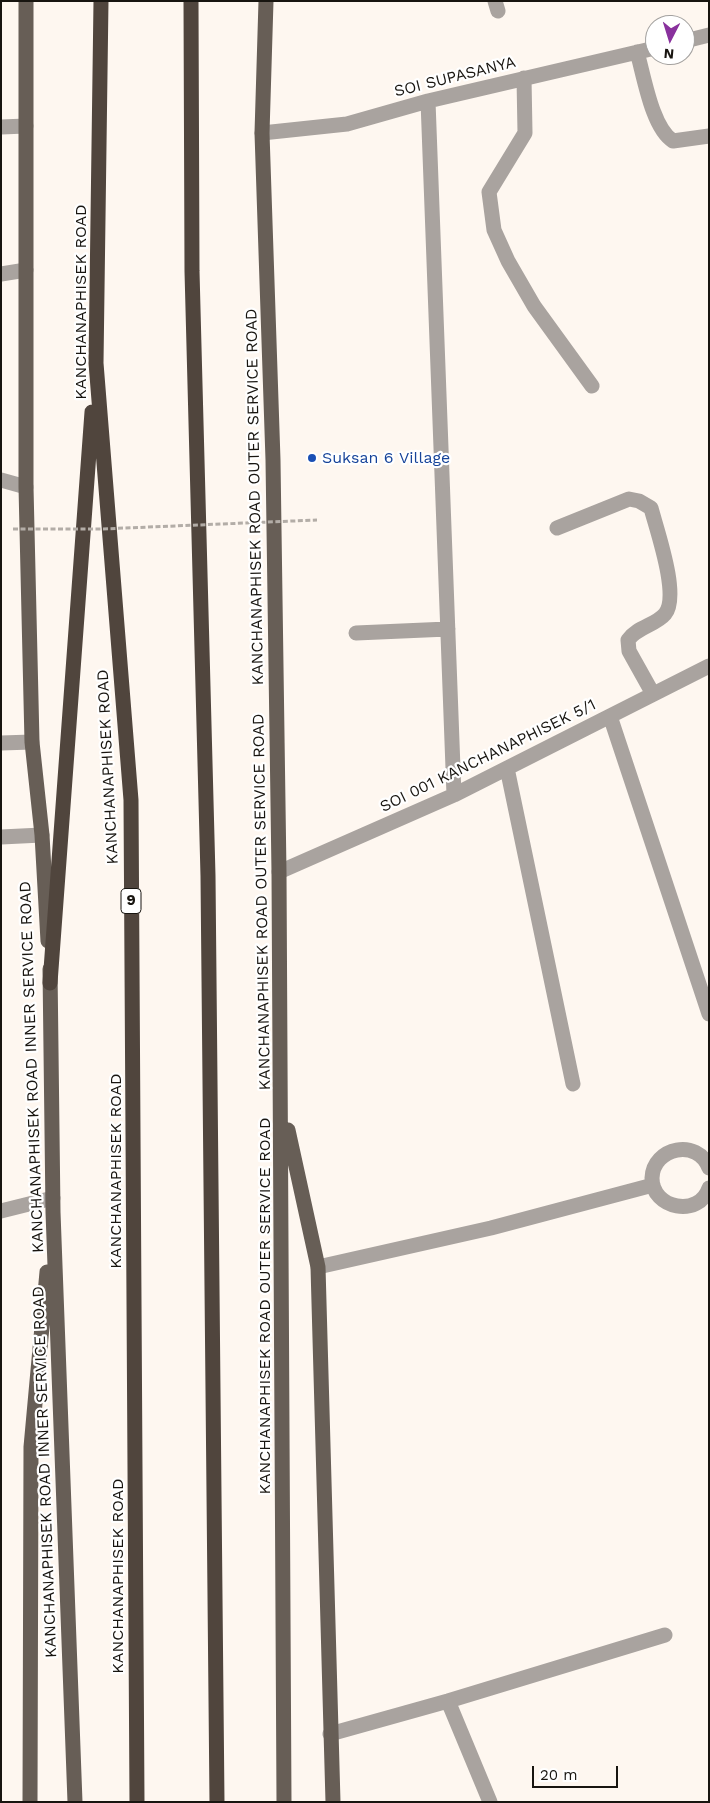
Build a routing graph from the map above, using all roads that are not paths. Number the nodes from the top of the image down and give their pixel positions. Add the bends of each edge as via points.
1 (26, 1) edge
2 (101, 1) edge
3 (191, 1) edge
4 (266, 1) edge
5 (709, 35) edge
6 (695, 38) edge
7 (645, 50) edge
8 (637, 52) junction
9 (524, 78) junction
10 (428, 101) junction
11 (26, 126) junction
12 (1, 127) edge
13 (262, 134) junction
14 (709, 136) edge
15 (26, 270) junction
16 (1, 274) edge
17 (96, 363) junction
18 (592, 386) dead end
19 (1, 480) edge
20 (26, 487) junction
21 (557, 528) dead end
22 (448, 629) junction
23 (356, 632) dead end
24 (709, 666) edge
25 (653, 694) junction
26 (610, 716) junction
27 (32, 742) junction
28 (1, 743) edge
29 (507, 768) junction
30 (454, 795) junction
31 (42, 835) junction
32 (1, 837) edge
33 (279, 872) junction
34 (50, 984) junction
35 (709, 1014) edge
36 (573, 1084) dead end
37 (282, 1102) junction
38 (709, 1168) edge
39 (653, 1185) junction
40 (709, 1188) edge
41 (53, 1205) junction
42 (1, 1211) edge
43 (318, 1267) junction
44 (665, 1635) dead end
45 (448, 1701) junction
46 (330, 1734) junction
47 (30, 1802) edge
48 (75, 1802) edge
49 (137, 1802) edge
50 (216, 1802) edge
51 (284, 1802) edge
52 (333, 1802) edge
53 (490, 1802) edge

1 - 11 main road, KANCHANAPHISEK ROAD INNER SERVICE ROAD
2 - 17 highway, KANCHANAPHISEK ROAD / 9
3 - 50 highway via 192,270 208,876
4 - 13 main road, KANCHANAPHISEK ROAD OUTER SERVICE ROAD
5 - 6 street
7 - 8 street, SOI SUPASANYA
8 - 9 street, SOI SUPASANYA
8 - 14 street via 658,123 666,136 673,141
9 - 10 street, SOI SUPASANYA
9 - 18 street via 525,133 489,192 494,230 508,262 534,306
10 - 13 street, SOI SUPASANYA via 347,124
10 - 22 street
11 - 12 street
11 - 15 main road, KANCHANAPHISEK ROAD INNER SERVICE ROAD
13 - 33 main road, KANCHANAPHISEK ROAD OUTER SERVICE ROAD via 273,460
15 - 16 street
15 - 20 main road, KANCHANAPHISEK ROAD INNER SERVICE ROAD
17 - 34 highway
17 - 49 highway, KANCHANAPHISEK ROAD / 9 via 131,800
19 - 20 street
20 - 27 main road, KANCHANAPHISEK ROAD INNER SERVICE ROAD
21 - 25 street via 629,499 651,508 670,587 670,604 664,615 634,632 628,640 629,651
22 - 23 street
22 - 30 street
24 - 25 street, SOI 001 KANCHANAPHISEK 5/1
25 - 26 street, SOI 001 KANCHANAPHISEK 5/1
26 - 29 street, SOI 001 KANCHANAPHISEK 5/1
26 - 35 street
27 - 28 street
27 - 31 main road, KANCHANAPHISEK ROAD INNER SERVICE ROAD
29 - 30 street, SOI 001 KANCHANAPHISEK 5/1
29 - 36 street
30 - 33 street, SOI 001 KANCHANAPHISEK 5/1
31 - 32 street
31 - 34 main road, KANCHANAPHISEK ROAD INNER SERVICE ROAD
33 - 37 main road, KANCHANAPHISEK ROAD OUTER SERVICE ROAD
34 - 41 main road, KANCHANAPHISEK ROAD INNER SERVICE ROAD
37 - 43 main road
37 - 51 main road, KANCHANAPHISEK ROAD OUTER SERVICE ROAD
38 - 39 street via 701,1156 680,1148 658,1160 652,1176
39 - 40 street via 664,1201 682,1207 701,1200
39 - 43 street via 491,1228
41 - 42 street
41 - 47 main road via 31,1447
41 - 48 main road, KANCHANAPHISEK ROAD INNER SERVICE ROAD
43 - 46 main road
44 - 45 street
45 - 46 street
45 - 53 street
46 - 52 main road

